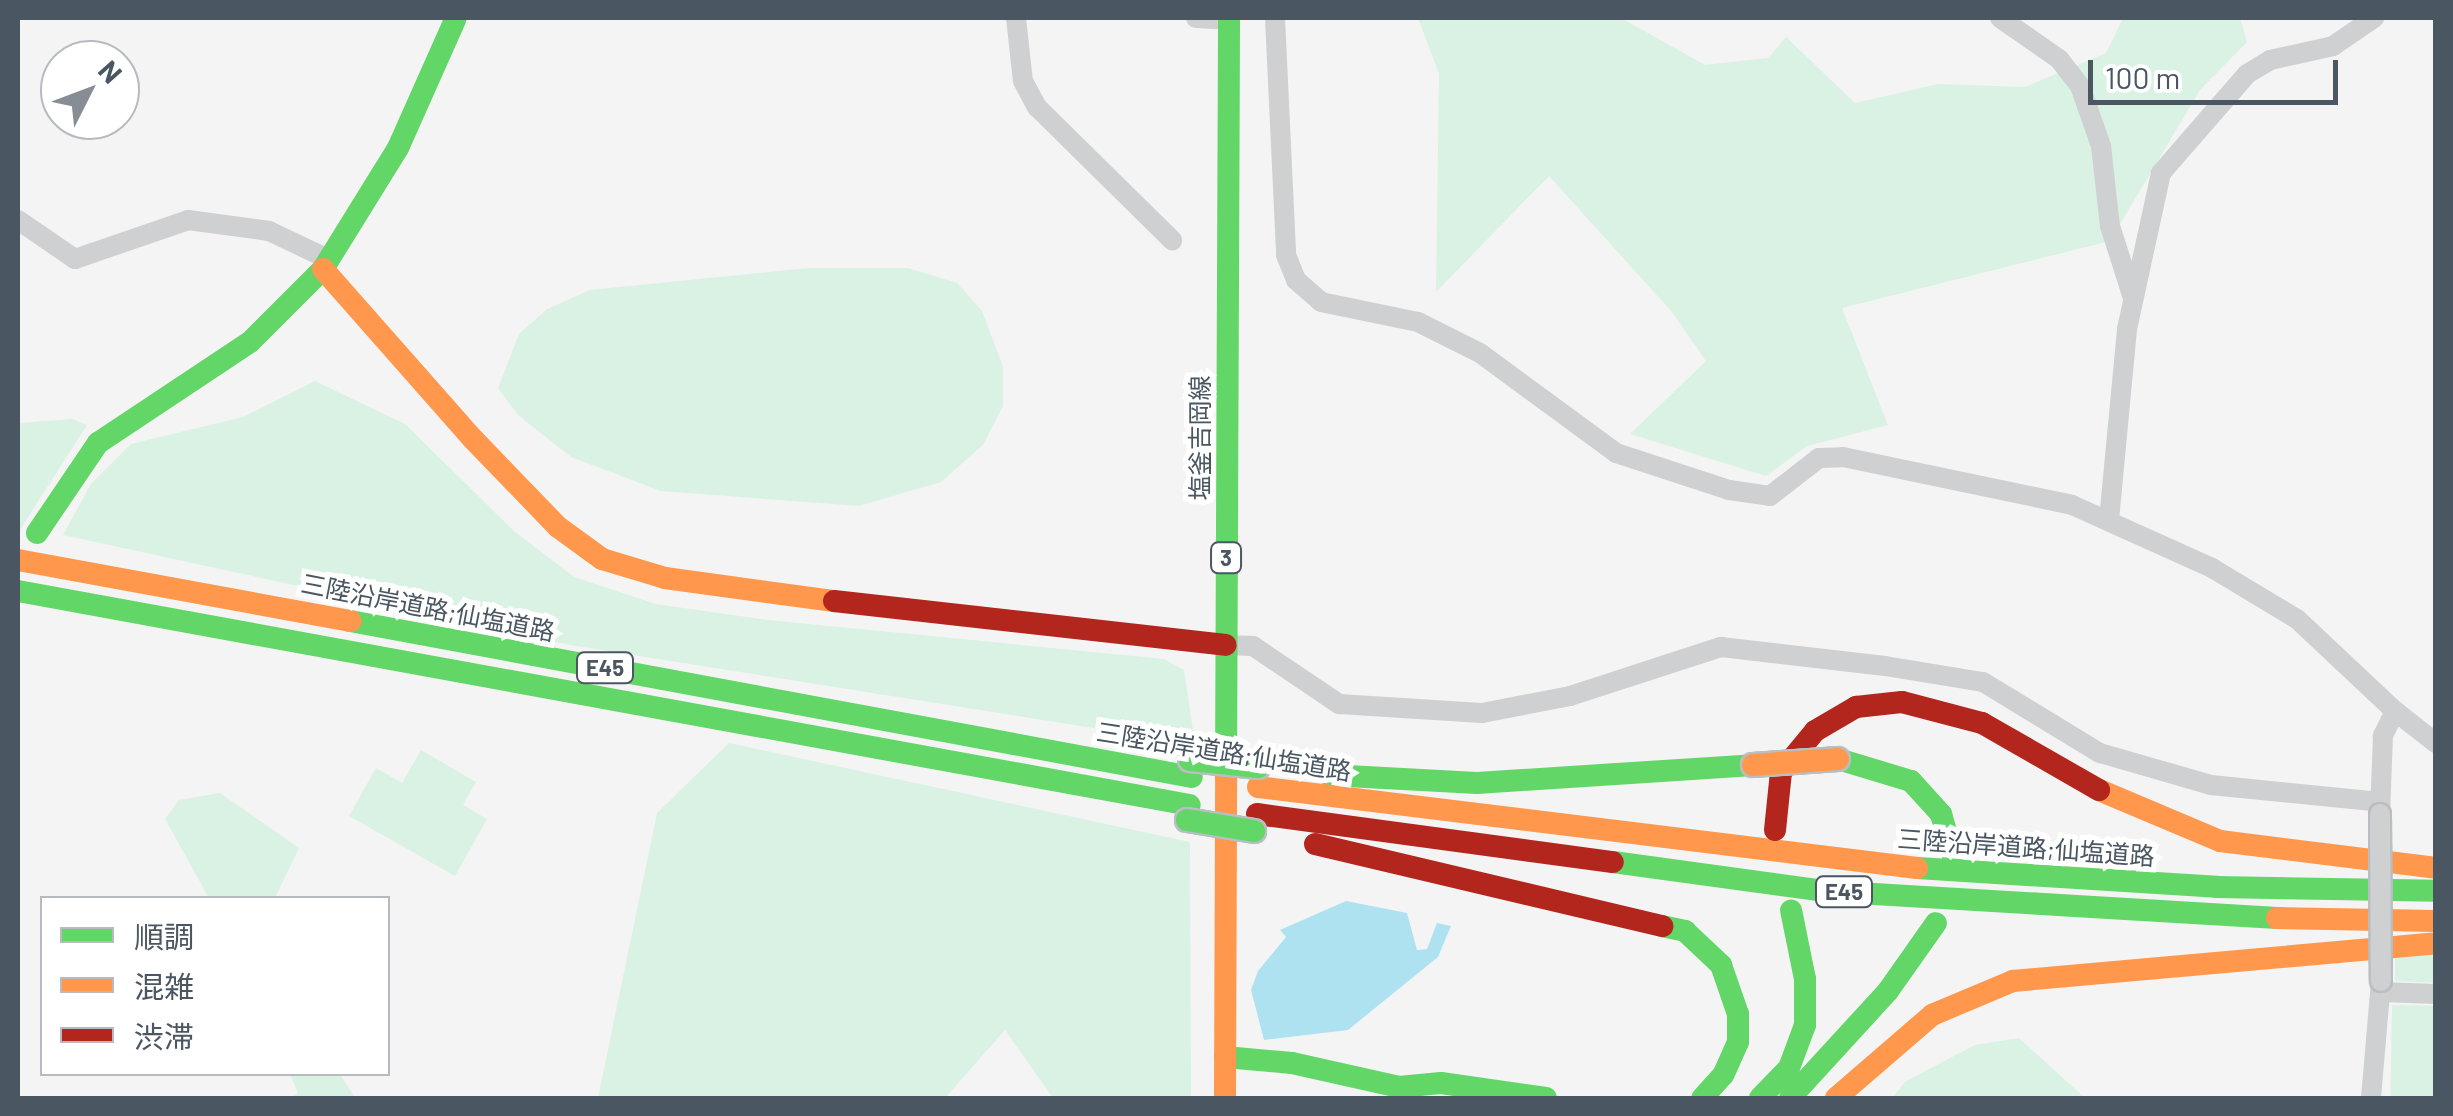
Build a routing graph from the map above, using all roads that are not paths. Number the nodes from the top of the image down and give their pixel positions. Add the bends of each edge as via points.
1 (456, 18) edge
2 (1016, 18) edge
3 (1196, 18) edge
4 (1275, 18) edge
5 (2000, 18) edge
6 (2374, 18) edge
7 (1229, 19) edge
8 (18, 220) edge
9 (1172, 240) dead end
10 (325, 264) junction
11 (2133, 299) junction
12 (2109, 520) junction
13 (37, 533) dead end
14 (18, 560) edge
15 (18, 591) edge
16 (1226, 646) junction
17 (2395, 711) junction
18 (2436, 743) edge
19 (1259, 777) junction
20 (2380, 808) junction
21 (1255, 822) junction
22 (1775, 830) dead end
23 (1953, 856) dead end
24 (2436, 868) edge
25 (2436, 892) edge
26 (1791, 910) dead end
27 (2436, 920) edge
28 (1936, 923) dead end
29 (2436, 943) edge
30 (2381, 986) junction
31 (2436, 994) edge
32 (1225, 1057) junction
33 (1225, 1098) edge
34 (1358, 1098) edge
35 (1546, 1098) edge
36 (1702, 1098) edge
37 (1760, 1098) edge
38 (1790, 1098) edge
39 (1836, 1098) edge
40 (2372, 1098) edge

1 - 10 main road via 398,148
2 - 9 street via 1023,82 1037,106
3 - 7 street
4 - 12 street via 1286,255 1296,280 1320,302 1418,322 1480,353 1616,453 1729,490 1770,496 1819,458 1843,458 2014,490
5 - 11 street via 2059,59 2080,86
6 - 11 street via 2333,46 2270,60 2197,126 2161,172
7 - 16 main road, 塩釜吉岡線 / 3
8 - 10 street via 74,259 188,220 270,230
10 - 13 main road via 250,342 98,443
10 - 16 main road via 509,477 558,527 602,559 665,578 946,618
11 - 12 street
12 - 17 street via 2265,596
14 - 19 main road, 三陸沿岸道路;仙塩道路 / E45, bridge via 984,739
15 - 21 main road, E45, bridge
16 - 20 street via 1254,646 1339,704 1482,713 1570,696 1721,647 1885,666 1983,682 2100,753 2211,786
16 - 32 main road, 塩釜吉岡線 / 3
17 - 18 street
17 - 20 street via 2383,736
19 - 23 main road, bridge via 1478,783 1838,760 1878,766 1911,781 1941,814
19 - 25 main road, 三陸沿岸道路;仙塩道路 / E45 via 1874,865 2216,887
20 - 30 street, bridge
21 - 27 main road, E45 via 1824,890 2240,917
21 - 36 main road via 1685,931 1721,966 1738,1014 1738,1042 1723,1075
22 - 24 main road via 1782,772 1815,731 1856,707 1902,702 1982,723 2137,811 2220,841
26 - 37 main road via 1805,1025 1789,1068
28 - 38 main road via 1888,990
29 - 39 main road via 2012,981 1932,1015
30 - 31 street
30 - 40 street
32 - 33 main road, 塩釜吉岡線 / 3
32 - 34 main road
32 - 35 main road via 1292,1063 1399,1087 1441,1083

